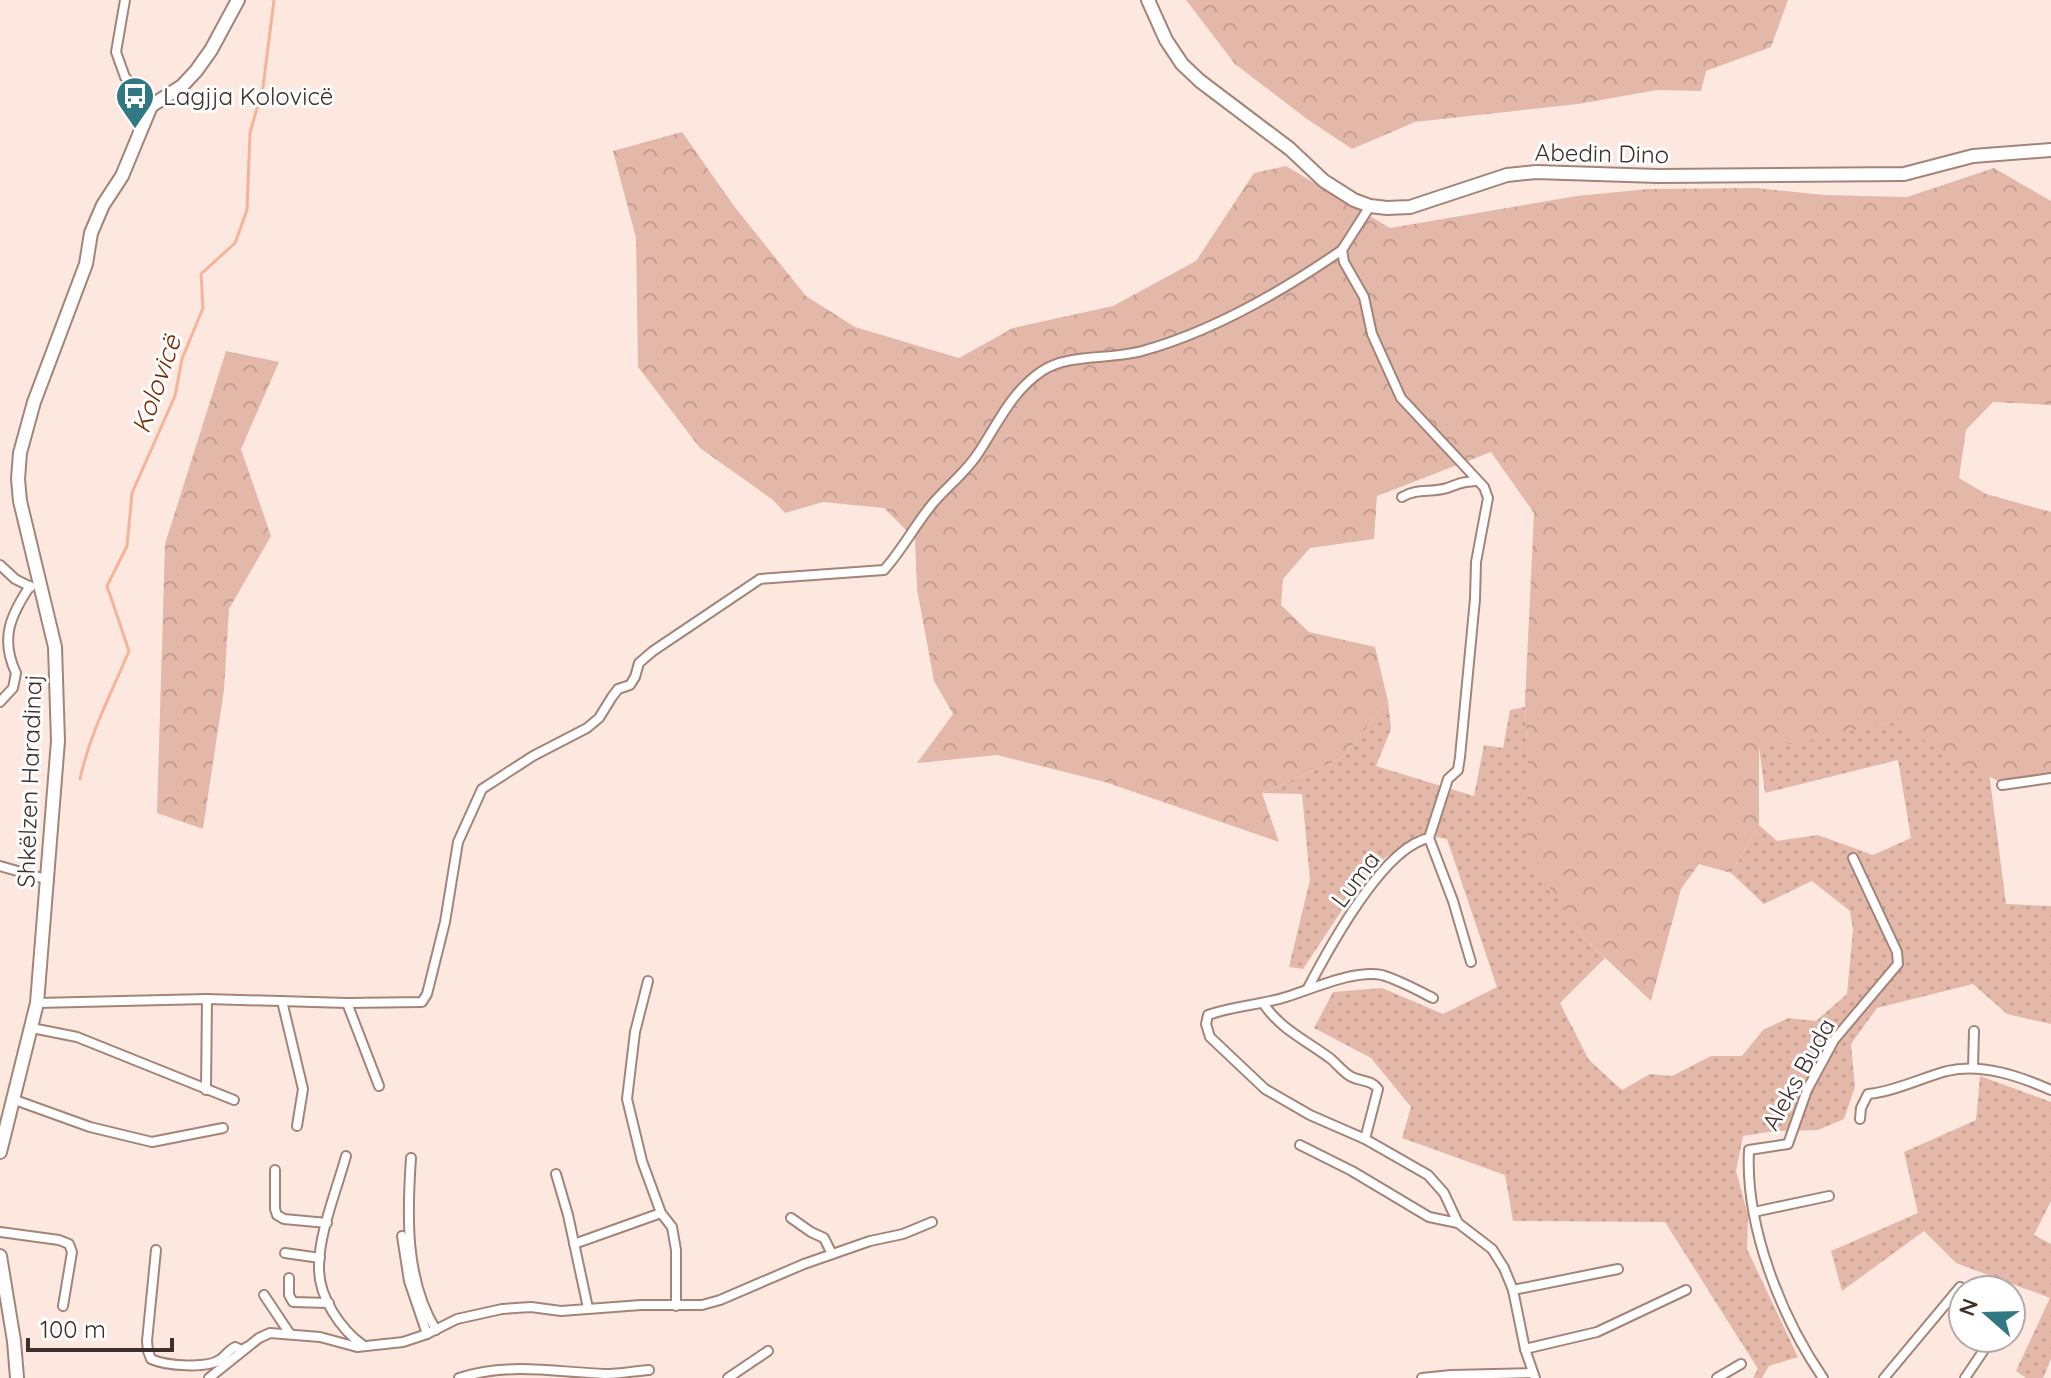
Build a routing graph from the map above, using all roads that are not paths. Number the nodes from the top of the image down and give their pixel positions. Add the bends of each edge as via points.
1 (125, 0) edge
2 (238, 0) edge
3 (1148, 0) edge
4 (151, 106) junction
5 (2051, 150) edge
6 (1370, 206) junction
7 (1342, 250) junction
8 (1477, 481) junction
9 (1402, 497) dead end
10 (0, 565) edge
11 (30, 586) junction
12 (43, 593) junction
13 (0, 702) edge
14 (2051, 778) edge
15 (2002, 785) dead end
16 (1429, 838) junction
17 (1853, 858) dead end
18 (0, 866) edge
19 (49, 880) junction
20 (1471, 962) dead end
21 (648, 981) dead end
22 (1308, 988) junction
23 (1433, 998) dead end
24 (207, 999) junction
25 (282, 1001) junction
26 (37, 1003) junction
27 (347, 1003) junction
28 (1263, 1003) junction
29 (32, 1028) junction
30 (1974, 1031) dead end
31 (1973, 1068) junction
32 (379, 1086) dead end
33 (206, 1090) junction
34 (2051, 1090) edge
35 (15, 1100) junction
36 (234, 1100) dead end
37 (1860, 1119) dead end
38 (297, 1126) dead end
39 (223, 1128) dead end
40 (1365, 1139) junction
41 (1300, 1145) dead end
42 (0, 1152) edge
43 (346, 1156) dead end
44 (411, 1158) dead end
45 (275, 1170) dead end
46 (556, 1174) dead end
47 (1829, 1196) dead end
48 (1754, 1212) junction
49 (661, 1213) junction
50 (791, 1218) dead end
51 (932, 1222) dead end
52 (327, 1223) junction
53 (1458, 1223) junction
54 (0, 1232) edge
55 (402, 1236) dead end
56 (574, 1244) junction
57 (156, 1250) dead end
58 (285, 1253) dead end
59 (832, 1254) junction
60 (0, 1256) edge
61 (320, 1258) junction
62 (1618, 1269) dead end
63 (289, 1278) dead end
64 (1513, 1290) junction
65 (1686, 1290) dead end
66 (264, 1295) dead end
67 (329, 1303) junction
68 (1947, 1303) edge
69 (63, 1306) dead end
70 (676, 1306) junction
71 (588, 1308) junction
72 (5, 1317) edge
73 (431, 1332) junction
74 (290, 1334) junction
75 (364, 1346) junction
76 (247, 1347) junction
77 (1525, 1349) junction
78 (768, 1351) dead end
79 (1981, 1354) edge
80 (1741, 1364) dead end
81 (645, 1373) edge
82 (1534, 1375) edge
83 (17, 1378) edge
84 (209, 1378) edge
85 (459, 1378) edge
86 (728, 1378) edge
87 (1422, 1378) edge
88 (1717, 1378) edge
89 (1823, 1378) edge
90 (1884, 1378) edge
91 (1965, 1378) edge

1 - 4 street via 116,52 125,77
2 - 4 street via 196,71
3 - 6 street, Abedin Dino via 1166,40 1200,81 1324,181
4 - 12 street, Shkëlzen Haradinaj via 91,233 86,264 41,376 20,453 20,501
5 - 6 street, Abedin Dino via 1973,156 1904,174 1536,172 1507,175 1410,207
6 - 7 street
7 - 8 street via 1401,398
7 - 27 street via 1193,333 1141,351 1054,364 1023,387 979,453 934,502 884,570 760,579 653,651 639,663 630,685 618,689 587,728 482,789 458,842 425,999
8 - 9 street
8 - 16 street via 1488,498 1476,562 1460,757
10 - 11 street
11 - 12 street
11 - 13 street via 9,625 5,643 16,673 13,688
12 - 19 street, Shkëlzen Haradinaj via 57,680
14 - 15 street
16 - 20 street
16 - 22 street, Luma via 1409,846 1371,884
17 - 48 street, Aleks Buda via 1898,964 1834,1040 1807,1090 1788,1144 1749,1150 1747,1177
18 - 19 street
19 - 26 street, Shkëlzen Haradinaj
21 - 49 street via 627,1099
22 - 23 street via 1379,974
22 - 28 street
24 - 25 street
24 - 26 street
24 - 33 street
25 - 27 street
25 - 38 street via 303,1089
26 - 29 street, Shkëlzen Haradinaj
27 - 32 street
28 - 40 street via 1290,1033 1350,1076 1374,1083 1377,1099
28 - 40 street via 1208,1015 1210,1037 1265,1089
29 - 33 street via 77,1037
29 - 35 street, Shkëlzen Haradinaj
30 - 31 street
31 - 34 street via 2019,1076
31 - 37 street via 1868,1094
33 - 36 street
35 - 39 street via 152,1142
35 - 42 street, Shkëlzen Haradinaj
40 - 53 street via 1428,1175 1444,1193
41 - 53 street via 1429,1217
43 - 52 street
44 - 73 street via 413,1270
45 - 52 street via 277,1215
46 - 56 street
47 - 48 street
48 - 89 street, Aleks Buda via 1775,1290
49 - 56 street
49 - 70 street via 672,1227 676,1250
50 - 59 street via 824,1238
51 - 59 street
52 - 61 street
53 - 64 street via 1492,1249
54 - 69 street via 69,1244
55 - 73 street via 409,1281
56 - 71 street
57 - 76 street via 147,1341 151,1359 208,1364 235,1347
58 - 61 street
59 - 70 street via 720,1300
60 - 72 street
61 - 67 street
62 - 64 street
63 - 67 street via 293,1302
64 - 77 street
65 - 77 street via 1597,1332
66 - 74 street
67 - 75 street via 350,1336
68 - 90 street
70 - 71 street
71 - 73 street via 502,1309 469,1315
72 - 83 street
73 - 75 street via 403,1342
74 - 75 street
74 - 76 street via 270,1333
76 - 84 street
77 - 82 street
78 - 86 street
79 - 91 street
80 - 88 street
81 - 85 street via 520,1368
82 - 87 street

